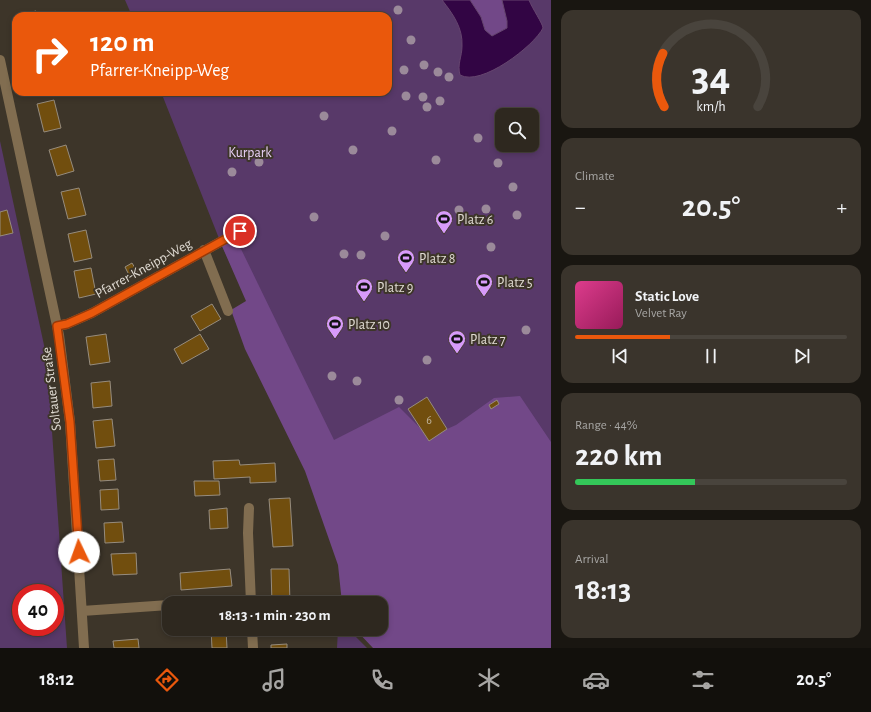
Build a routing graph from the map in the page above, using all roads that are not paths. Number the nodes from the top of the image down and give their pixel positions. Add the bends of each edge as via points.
1 (0, 60) edge
2 (240, 231) dead end
3 (204, 250) junction
4 (228, 311) dead end
5 (57, 326) junction
6 (249, 508) dead end
7 (251, 596) edge
8 (162, 605) edge
9 (82, 610) junction
10 (252, 636) edge
11 (84, 648) edge
12 (253, 648) edge

1 - 5 street, Soltauer Straße
2 - 3 street, Pfarrer-Kneipp-Weg
3 - 4 street
3 - 5 street, Pfarrer-Kneipp-Weg via 92,313
5 - 9 street, Soltauer Straße via 70,422
6 - 7 street
8 - 9 street
9 - 11 street, Soltauer Straße
10 - 12 street

